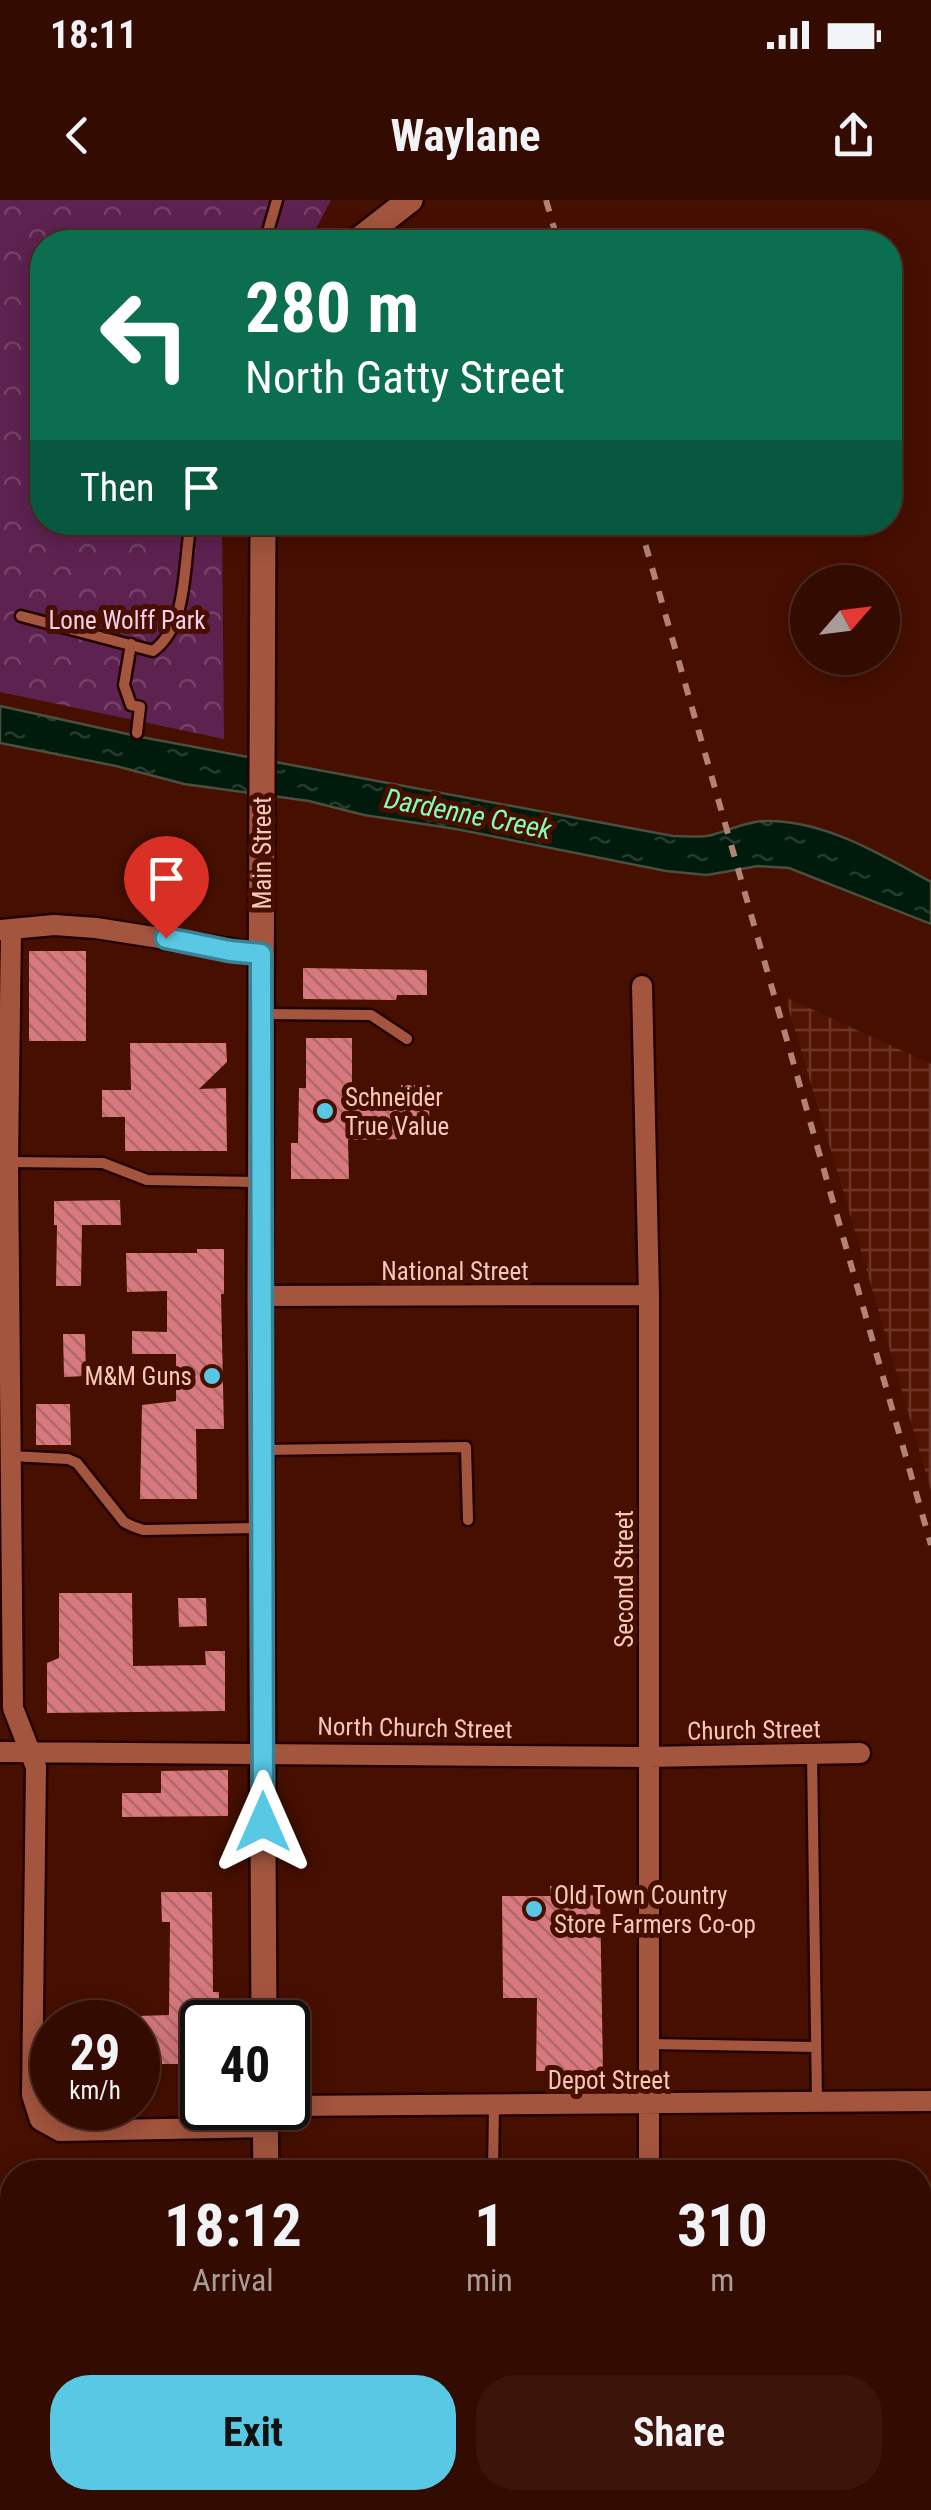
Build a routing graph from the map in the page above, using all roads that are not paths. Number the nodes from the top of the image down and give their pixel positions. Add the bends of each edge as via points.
1 (277, 200) edge
2 (410, 200) edge
3 (269, 230) edge
4 (371, 230) edge
5 (189, 535) edge
6 (264, 535) edge
7 (20, 616) dead end
8 (130, 644) junction
9 (136, 732) dead end
10 (5, 929) edge
11 (261, 954) junction
12 (642, 986) dead end
13 (261, 1014) junction
14 (407, 1039) dead end
15 (8, 1162) junction
16 (261, 1182) junction
17 (650, 1295) junction
18 (260, 1296) junction
19 (261, 1450) junction
20 (11, 1456) junction
21 (468, 1520) dead end
22 (261, 1528) junction
23 (0, 1752) edge
24 (29, 1752) junction
25 (263, 1752) junction
26 (860, 1753) dead end
27 (812, 1754) junction
28 (648, 1757) junction
29 (264, 2000) edge
30 (648, 2044) junction
31 (816, 2047) junction
32 (931, 2100) edge
33 (818, 2102) junction
34 (648, 2105) junction
35 (310, 2106) edge
36 (494, 2106) junction
37 (180, 2123) edge
38 (265, 2130) edge
39 (266, 2160) edge
40 (494, 2160) edge
41 (649, 2160) edge

1 - 3 lane
2 - 4 street
5 - 8 lane via 180,606 167,641 153,651
6 - 11 street, Main Street
7 - 8 lane
8 - 9 lane via 124,685 131,705 140,707
10 - 11 street via 96,928
10 - 15 street
11 - 13 street, Main Street
12 - 17 street, Second Street
13 - 14 lane via 371,1014
13 - 16 street, Main Street
15 - 16 lane via 103,1162 147,1180
15 - 20 street
16 - 18 street, Main Street
17 - 18 street, National Street
17 - 28 street, Second Street
18 - 19 street, Main Street
19 - 21 lane via 466,1447
19 - 22 street, Main Street
20 - 22 lane via 77,1462 124,1522 143,1530
20 - 24 street via 13,1708
22 - 25 street, Main Street
23 - 24 street, North Church Street
24 - 25 street, North Church Street
24 - 37 street via 36,1767 32,2094 40,2120 60,2131
25 - 28 street, North Church Street
25 - 29 street, Main Street
26 - 27 street, Church Street
27 - 28 street, Church Street
27 - 31 lane
28 - 30 street, Second Street
30 - 31 lane
30 - 34 street, Second Street
31 - 33 lane
32 - 33 street, Depot Street
33 - 34 street, Depot Street
34 - 36 street, Depot Street
34 - 41 street, Second Street
35 - 36 street, Depot Street
36 - 40 lane
38 - 39 street

